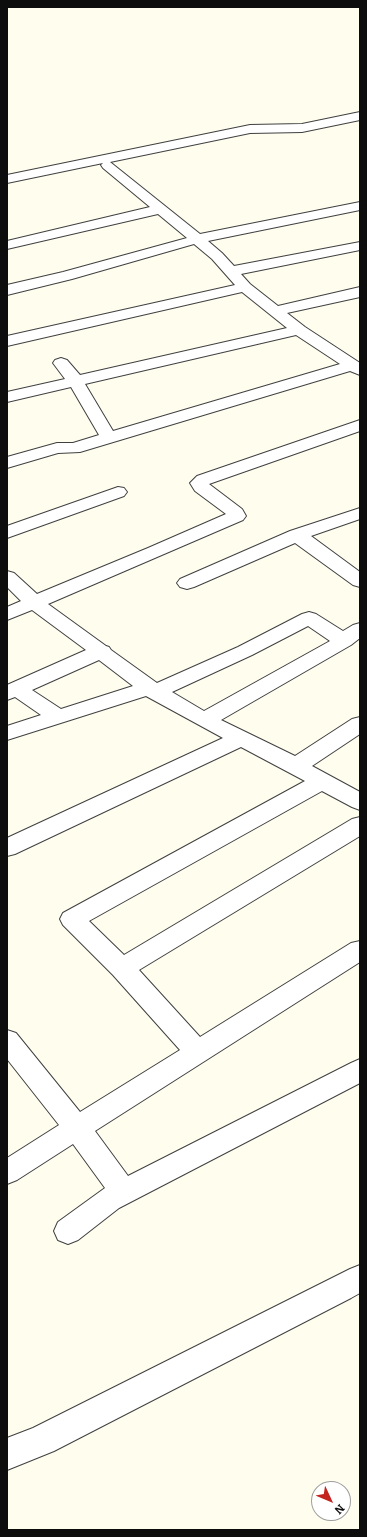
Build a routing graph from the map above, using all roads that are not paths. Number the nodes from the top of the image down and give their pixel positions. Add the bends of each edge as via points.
1 (360, 116) edge
2 (108, 165) dead end
3 (7, 179) edge
4 (360, 206) edge
5 (160, 209) junction
6 (198, 239) junction
7 (7, 245) edge
8 (360, 246) edge
9 (232, 271) junction
10 (245, 287) junction
11 (7, 290) edge
12 (360, 292) edge
13 (275, 311) junction
14 (299, 330) junction
15 (7, 341) edge
16 (61, 363) dead end
17 (356, 368) edge
18 (75, 380) junction
19 (7, 397) edge
20 (360, 425) edge
21 (109, 438) junction
22 (7, 463) edge
23 (118, 492) dead end
24 (360, 513) edge
25 (7, 532) edge
26 (297, 535) junction
27 (7, 577) edge
28 (360, 581) edge
29 (187, 583) dead end
30 (35, 603) junction
31 (7, 614) edge
32 (352, 635) edge
33 (102, 651) junction
34 (152, 690) junction
35 (12, 691) edge
36 (57, 716) junction
37 (204, 720) junction
38 (360, 724) edge
39 (7, 732) edge
40 (240, 739) junction
41 (296, 766) junction
42 (322, 781) junction
43 (360, 802) edge
44 (360, 825) edge
45 (7, 848) edge
46 (360, 950) edge
47 (122, 968) junction
48 (8, 1044) edge
49 (198, 1052) junction
50 (360, 1070) edge
51 (76, 1127) junction
52 (7, 1172) edge
53 (124, 1192) junction
54 (68, 1231) dead end
55 (360, 1278) edge
56 (7, 1454) edge

1 - 3 street via 302,128 250,129
2 - 5 street
4 - 6 street
5 - 6 street
5 - 7 street
6 - 9 street
6 - 11 street
8 - 9 street
9 - 10 street
10 - 13 street
10 - 15 street
12 - 13 street
13 - 14 street
14 - 17 street
14 - 18 street
16 - 18 street
17 - 21 street
18 - 19 street
18 - 21 street
20 - 30 street via 203,480 199,484 200,487 237,516
21 - 22 street via 74,448 57,448
23 - 25 street
24 - 26 street
26 - 28 street
26 - 29 street
27 - 30 street
30 - 31 street
30 - 33 street
32 - 34 street via 309,618 245,651
32 - 37 street
33 - 34 street
33 - 35 street
34 - 36 street
34 - 37 street
35 - 36 street
36 - 39 street
37 - 40 street
38 - 41 street
40 - 41 street
40 - 45 street
41 - 42 street
42 - 43 street
42 - 47 street via 72,918
44 - 47 street
46 - 49 street
47 - 49 street
48 - 51 street
49 - 51 street
50 - 53 street
51 - 52 street
51 - 53 street
53 - 54 street via 109,1199
55 - 56 street via 44,1440

